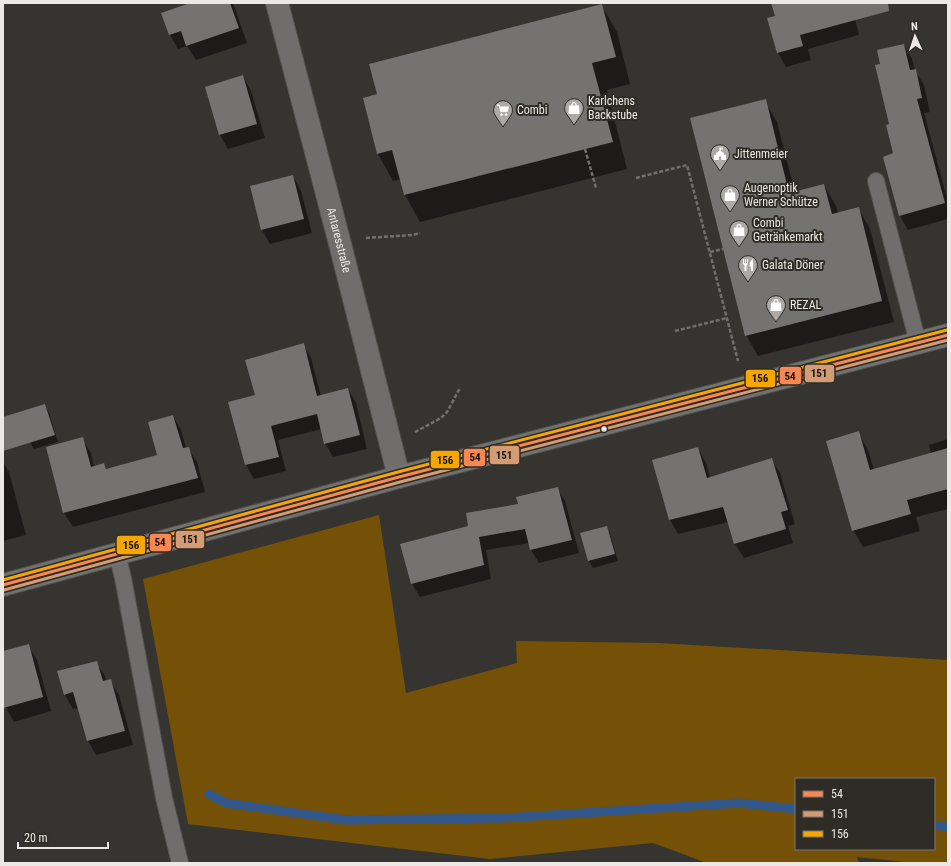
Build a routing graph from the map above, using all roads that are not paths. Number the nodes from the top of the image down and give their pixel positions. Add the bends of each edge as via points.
1 (277, 3) edge
2 (876, 181) dead end
3 (948, 335) edge
4 (918, 343) junction
5 (399, 477) junction
6 (117, 554) junction
7 (3, 585) edge
8 (180, 863) edge

1 - 5 street, Antaresstraße
2 - 4 lane
3 - 4 main road
4 - 5 main road
5 - 6 main road
6 - 7 main road
6 - 8 lane via 164,798

